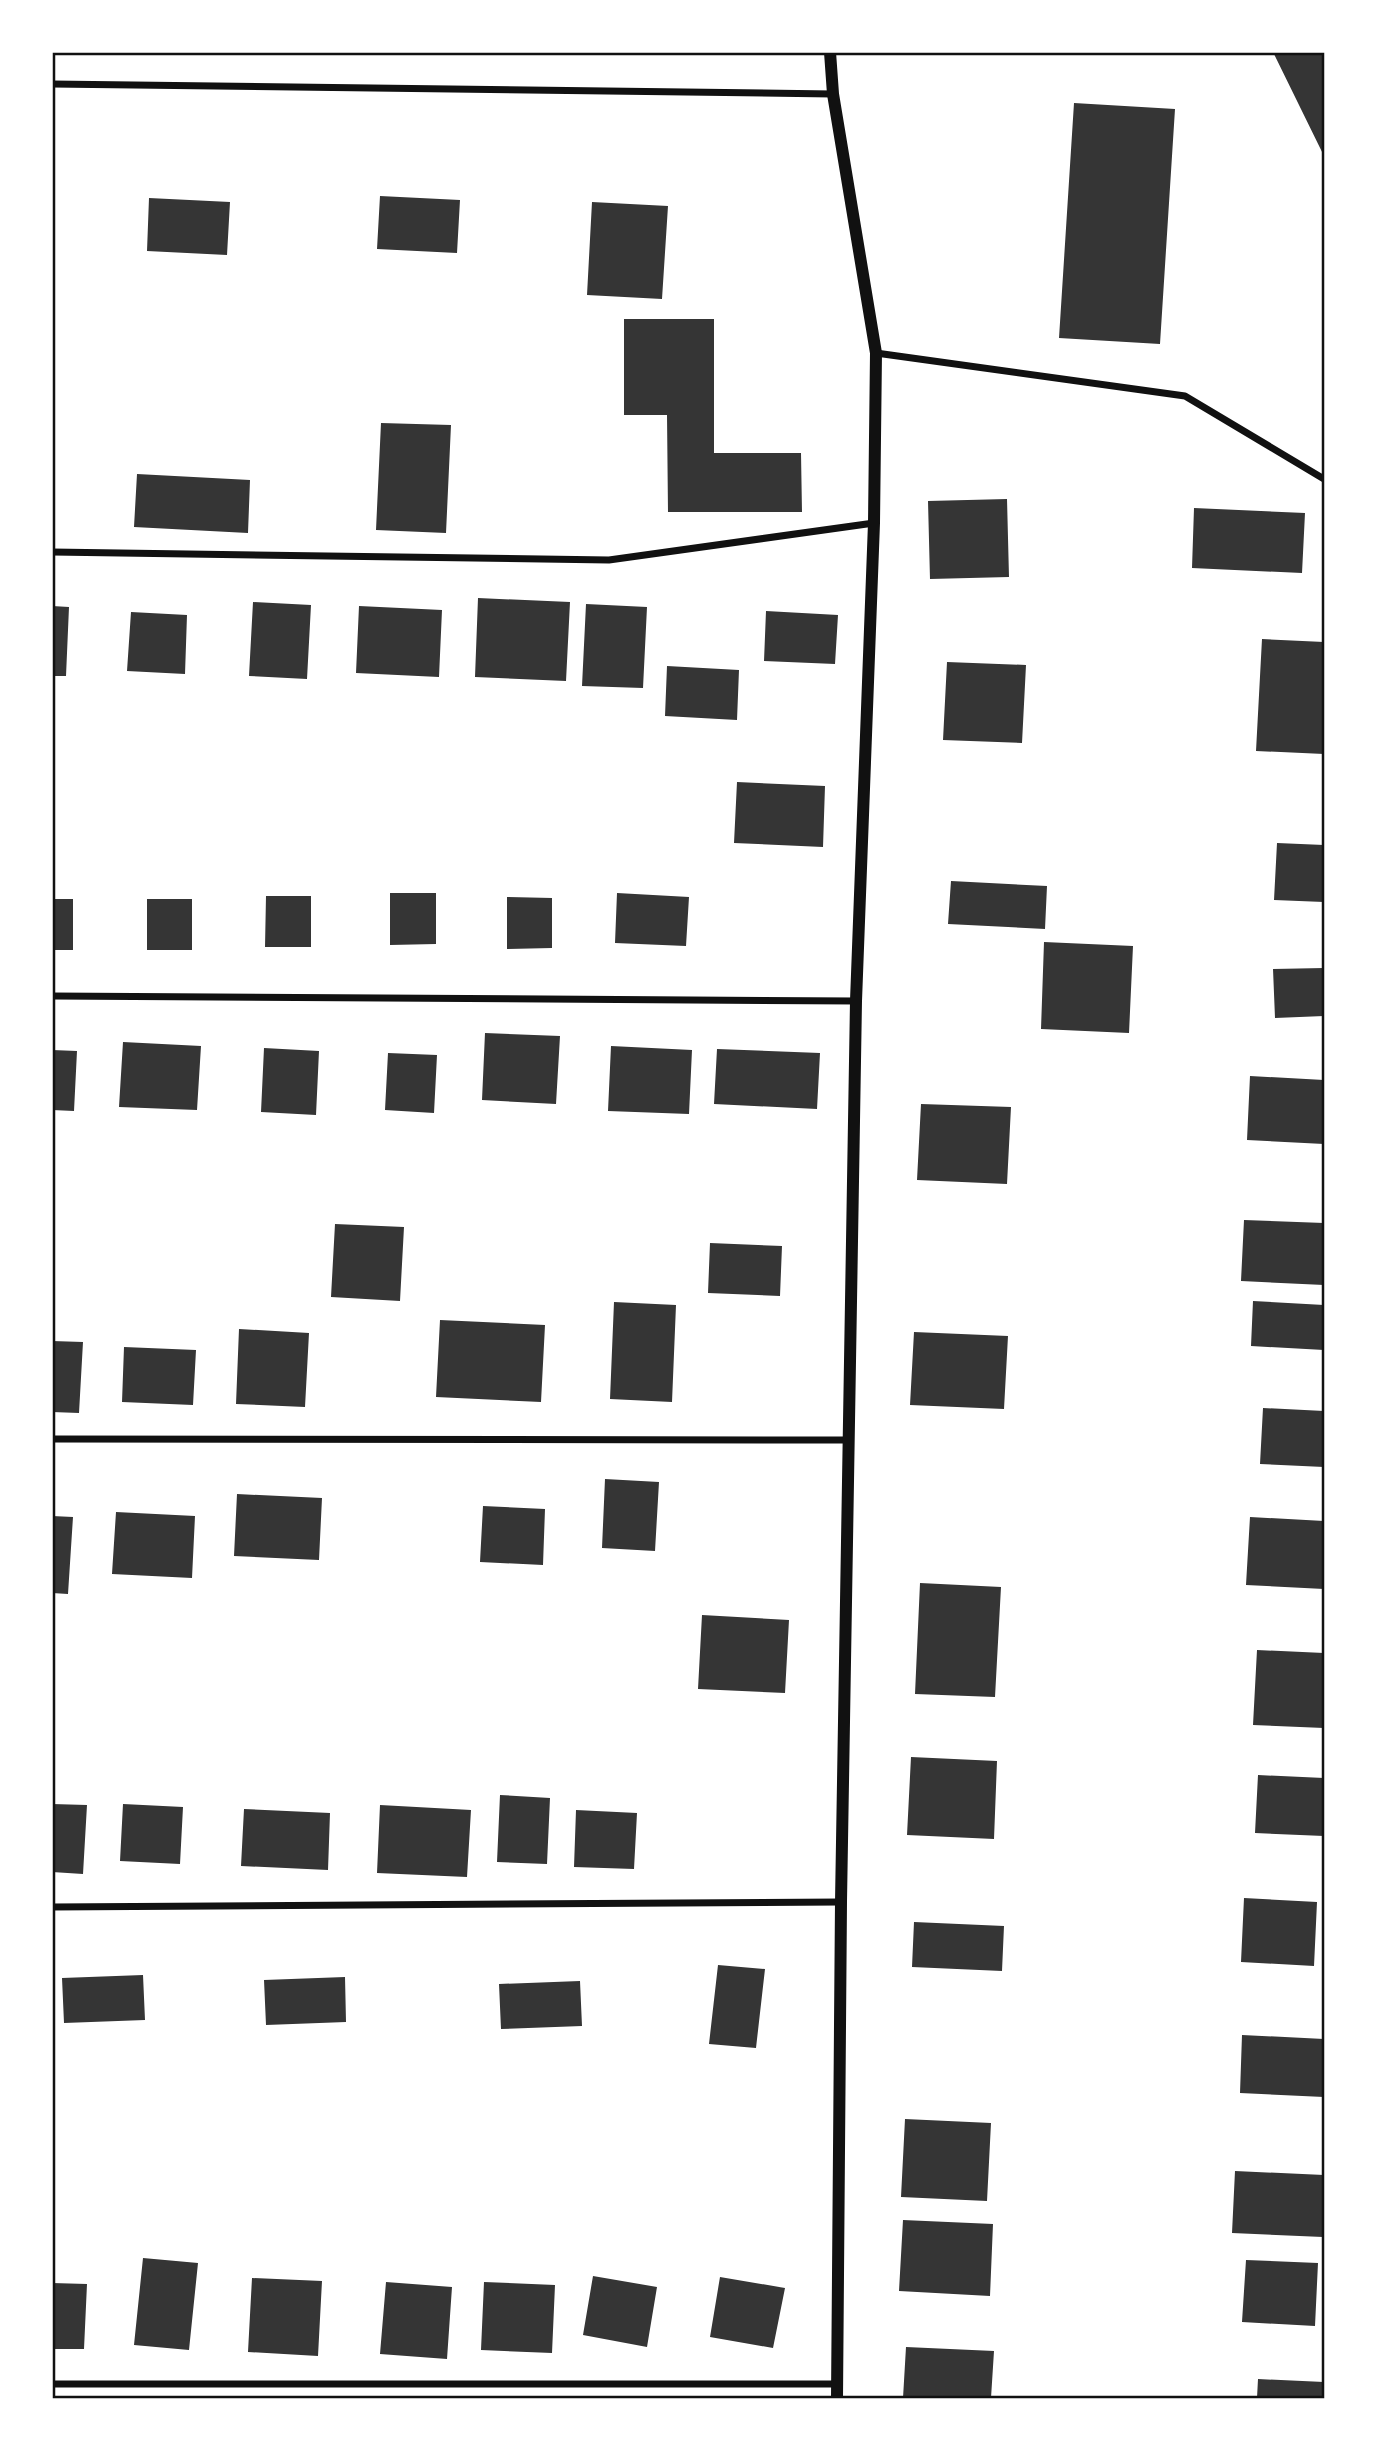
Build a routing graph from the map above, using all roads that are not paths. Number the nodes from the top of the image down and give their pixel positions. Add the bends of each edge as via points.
1 (830, 52) edge
2 (52, 84) edge
3 (833, 94) junction
4 (876, 353) junction
5 (1325, 479) edge
6 (874, 523) junction
7 (52, 552) edge
8 (52, 996) edge
9 (856, 1001) junction
10 (52, 1439) edge
11 (850, 1440) junction
12 (841, 1902) junction
13 (52, 1907) edge
14 (52, 2384) edge
15 (838, 2385) junction
16 (837, 2399) edge

1 - 3 street
2 - 3 street
3 - 4 street
4 - 5 street via 1185,396
4 - 6 street
6 - 7 street via 608,560
6 - 9 street
8 - 9 street
9 - 11 street
10 - 11 street
11 - 12 street
12 - 13 street
12 - 15 street
14 - 15 street
15 - 16 street

